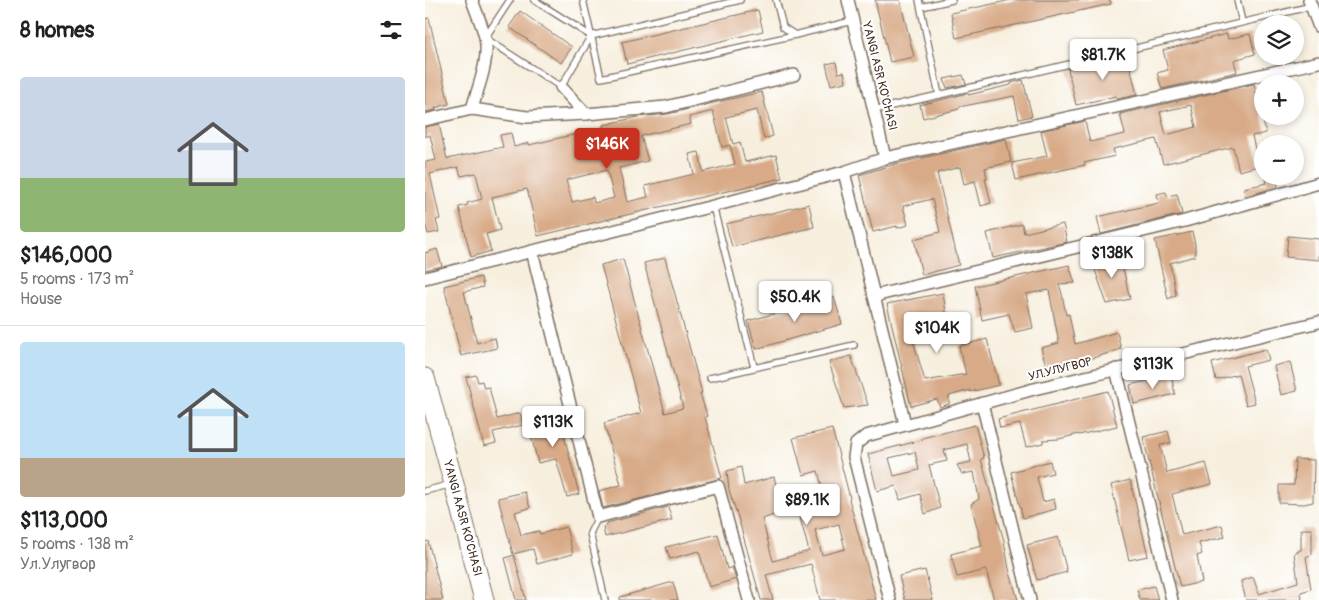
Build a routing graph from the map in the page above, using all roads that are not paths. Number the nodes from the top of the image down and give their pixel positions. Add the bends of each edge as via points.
1 (472, 0) edge
2 (510, 0) edge
3 (534, 0) edge
4 (583, 0) edge
5 (740, 0) edge
6 (776, 0) edge
7 (848, 0) edge
8 (919, 0) edge
9 (952, 0) edge
10 (1237, 0) edge
11 (1311, 3) edge
12 (921, 7) junction
13 (852, 21) junction
14 (1242, 22) junction
15 (1319, 27) edge
16 (795, 35) junction
17 (591, 36) junction
18 (485, 38) junction
19 (1319, 62) edge
20 (794, 75) dead end
21 (561, 86) junction
22 (939, 94) junction
23 (471, 109) junction
24 (874, 110) junction
25 (586, 114) junction
26 (425, 120) edge
27 (885, 158) junction
28 (844, 172) junction
29 (1319, 183) edge
30 (713, 206) junction
31 (532, 251) junction
32 (425, 278) edge
33 (874, 296) junction
34 (1319, 322) edge
35 (854, 344) dead end
36 (755, 367) junction
37 (1116, 370) junction
38 (425, 378) edge
39 (709, 378) dead end
40 (982, 403) junction
41 (905, 424) junction
42 (454, 484) junction
43 (425, 491) edge
44 (598, 517) junction
45 (484, 600) edge
46 (605, 600) edge
47 (749, 600) edge
48 (890, 600) edge
49 (1030, 600) edge
50 (1172, 600) edge

1 - 18 street
2 - 18 lane
3 - 17 lane
4 - 17 lane
5 - 17 lane
6 - 16 lane via 783,27
7 - 13 street, YANGI ASR KO'CHASI
8 - 12 lane
9 - 12 lane
10 - 14 lane
11 - 14 lane
11 - 15 street
12 - 22 lane
13 - 16 lane
13 - 24 street, YANGI ASR KO'CHASI
14 - 22 lane
16 - 17 lane via 601,78
17 - 21 lane
18 - 21 lane
18 - 23 street via 482,74
19 - 27 street
20 - 25 street via 665,107
21 - 25 street
22 - 24 lane
23 - 25 street via 527,117
23 - 26 street
24 - 27 street, YANGI ASR KO'CHASI
27 - 28 street
28 - 30 street
28 - 33 street
29 - 33 street via 1185,220
30 - 31 street
30 - 36 lane
31 - 32 street
31 - 44 street
33 - 41 street
34 - 37 street, УЛ.УЛУГВОР
35 - 36 lane
36 - 39 lane
37 - 40 street, УЛ.УЛУГВОР
37 - 50 street
38 - 42 main road, YANGI AASR KO'CHASI
40 - 41 street, УЛ.УЛУГВОР
40 - 49 street
41 - 48 street, УЛ.УЛУГВОР via 865,436 856,444 854,456
42 - 43 lane
42 - 45 main road, YANGI AASR KO'CHASI
44 - 46 lane via 590,533
44 - 47 street via 718,486

